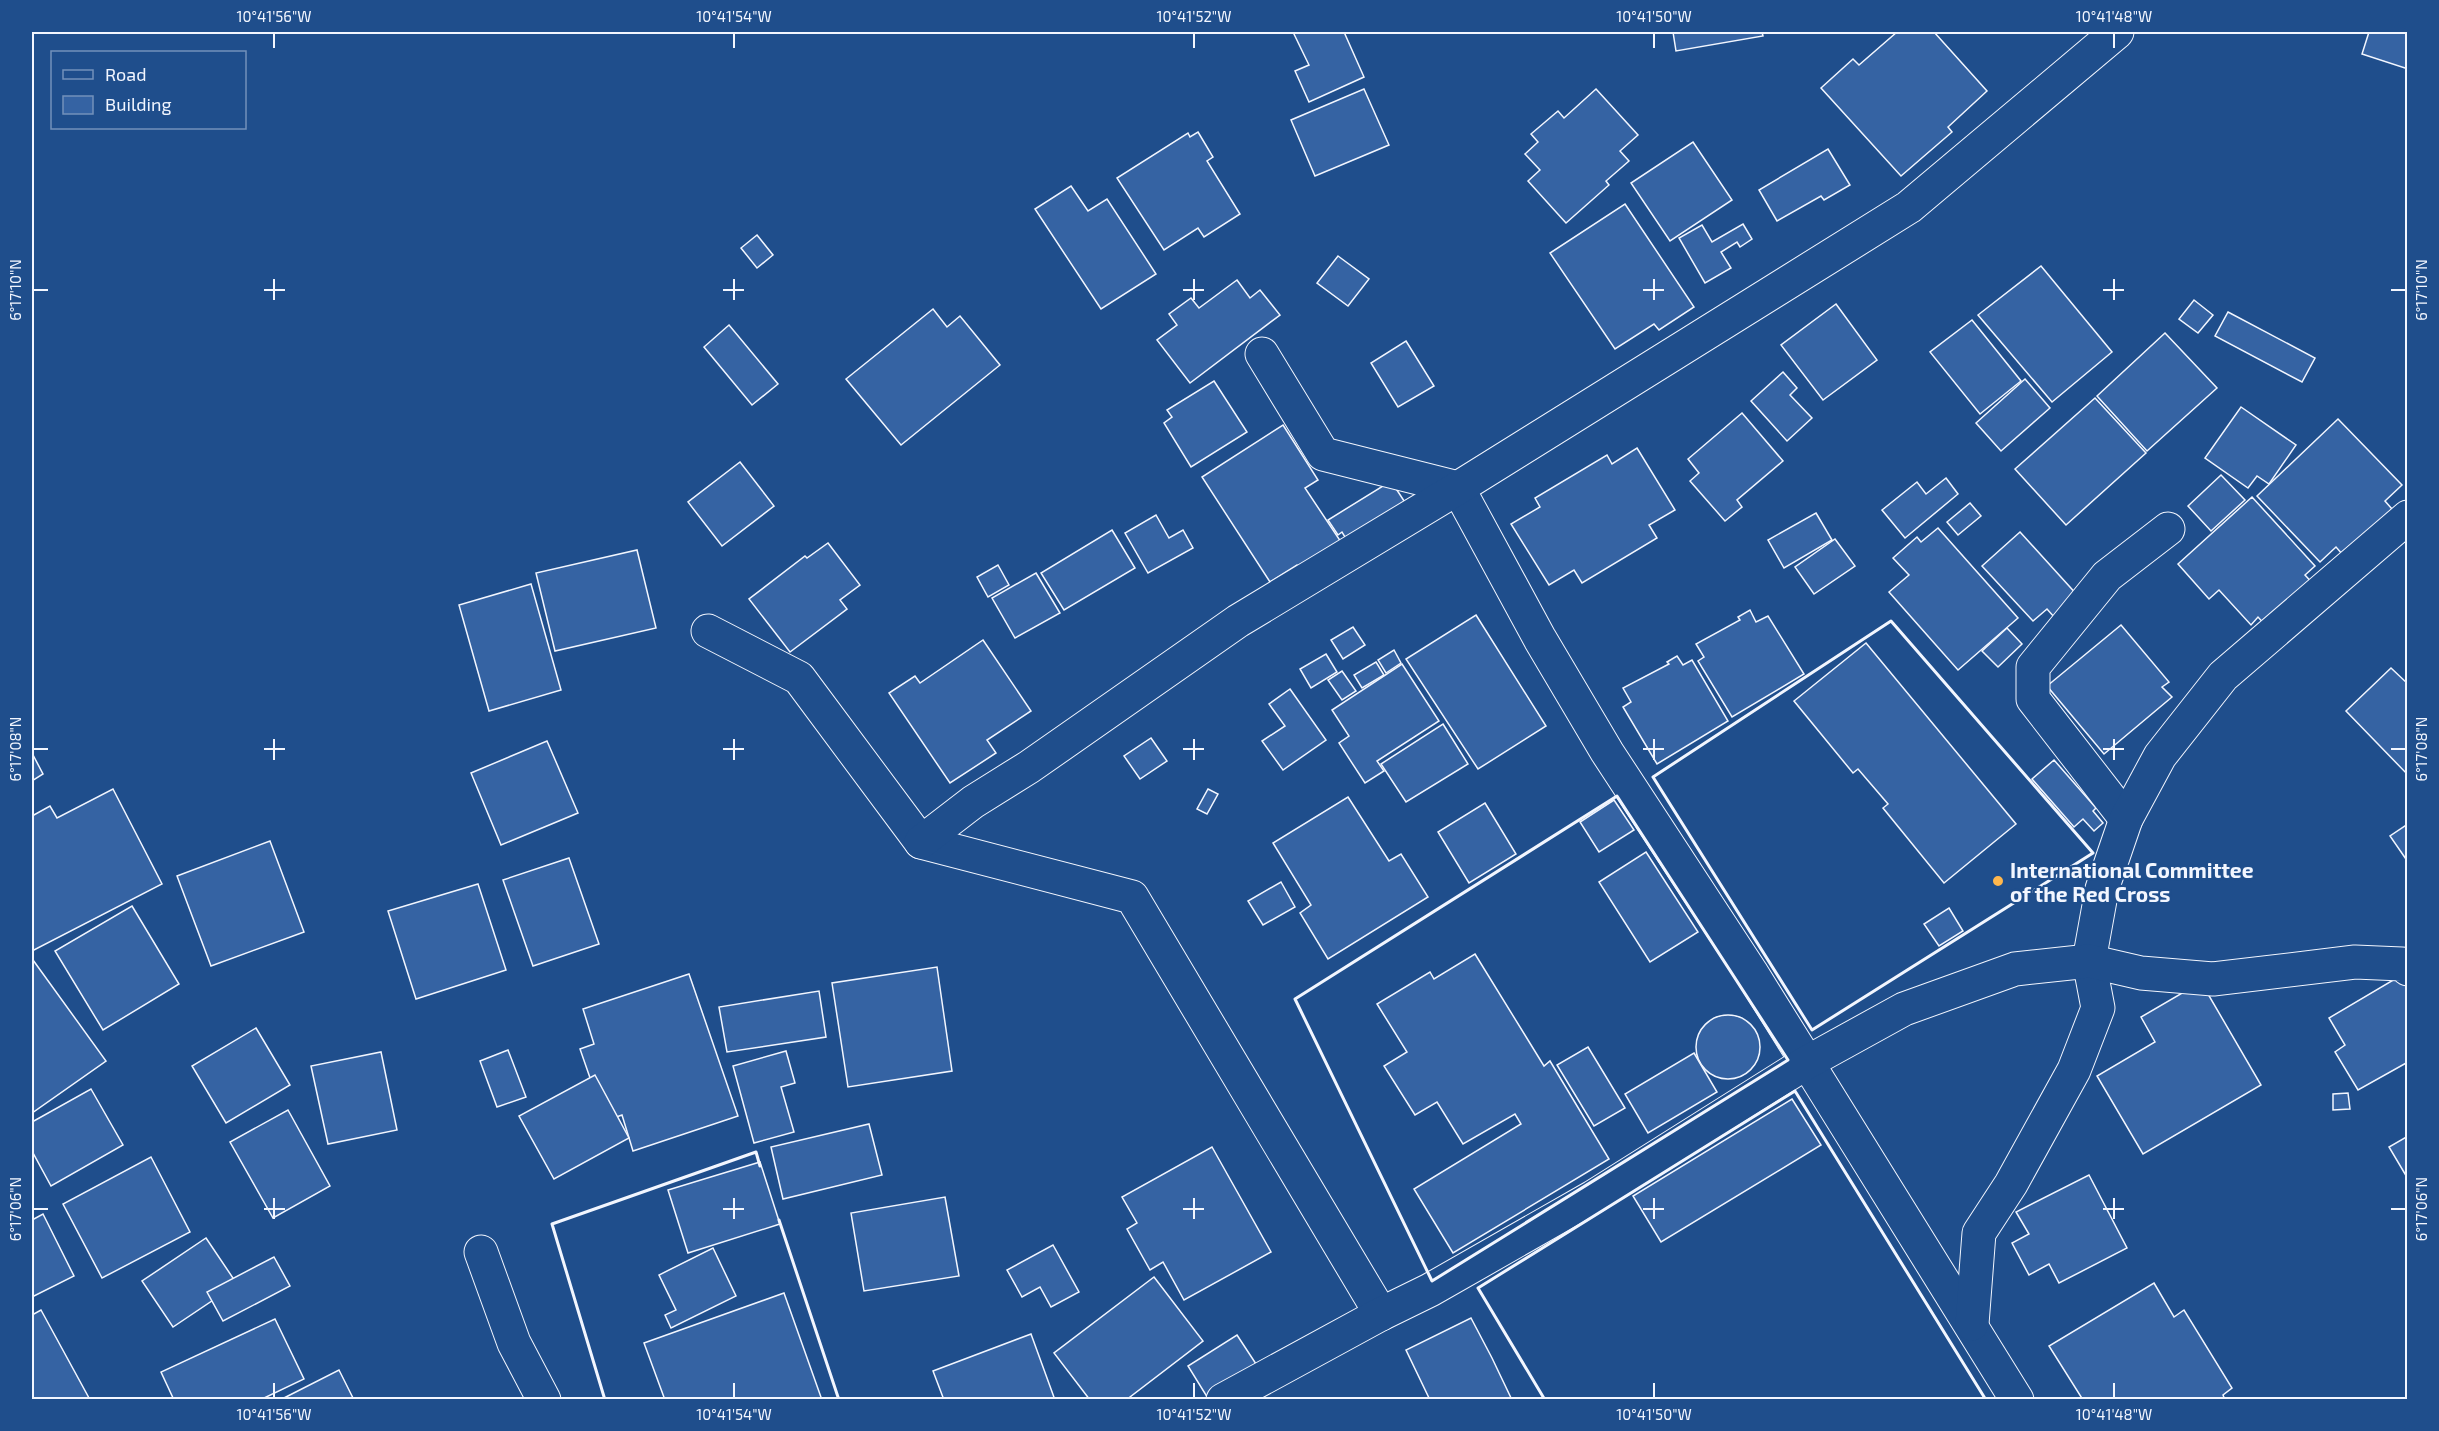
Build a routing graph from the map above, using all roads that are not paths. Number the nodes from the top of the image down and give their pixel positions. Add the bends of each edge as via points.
1 (2117, 32) edge
2 (1262, 354) dead end
3 (1458, 488) junction
4 (2408, 517) edge
5 (2168, 529) dead end
6 (708, 631) dead end
7 (2126, 819) junction
8 (921, 842) junction
9 (2089, 961) junction
10 (2408, 969) edge
11 (1806, 1063) junction
12 (481, 1252) dead end
13 (1381, 1314) junction
14 (1972, 1324) junction
15 (544, 1400) edge
16 (1223, 1400) edge
17 (2017, 1400) edge

1 - 3 street via 1909,207
2 - 3 street via 1323,454
3 - 8 street via 1238,621 973,802
3 - 11 street via 1540,639 1608,752
4 - 7 street via 2223,676 2160,756
5 - 7 street via 2107,576 2033,667 2033,699
6 - 8 street via 799,678
7 - 9 street via 2102,889
8 - 13 street via 1132,897
9 - 10 street via 2140,973 2212,979 2355,962 2402,964
9 - 11 street via 2015,969 1904,1009
9 - 14 street via 2098,1008 2074,1070 1979,1233
11 - 13 street via 1593,1197
11 - 14 street
12 - 15 street via 514,1343
13 - 16 street
14 - 17 street

